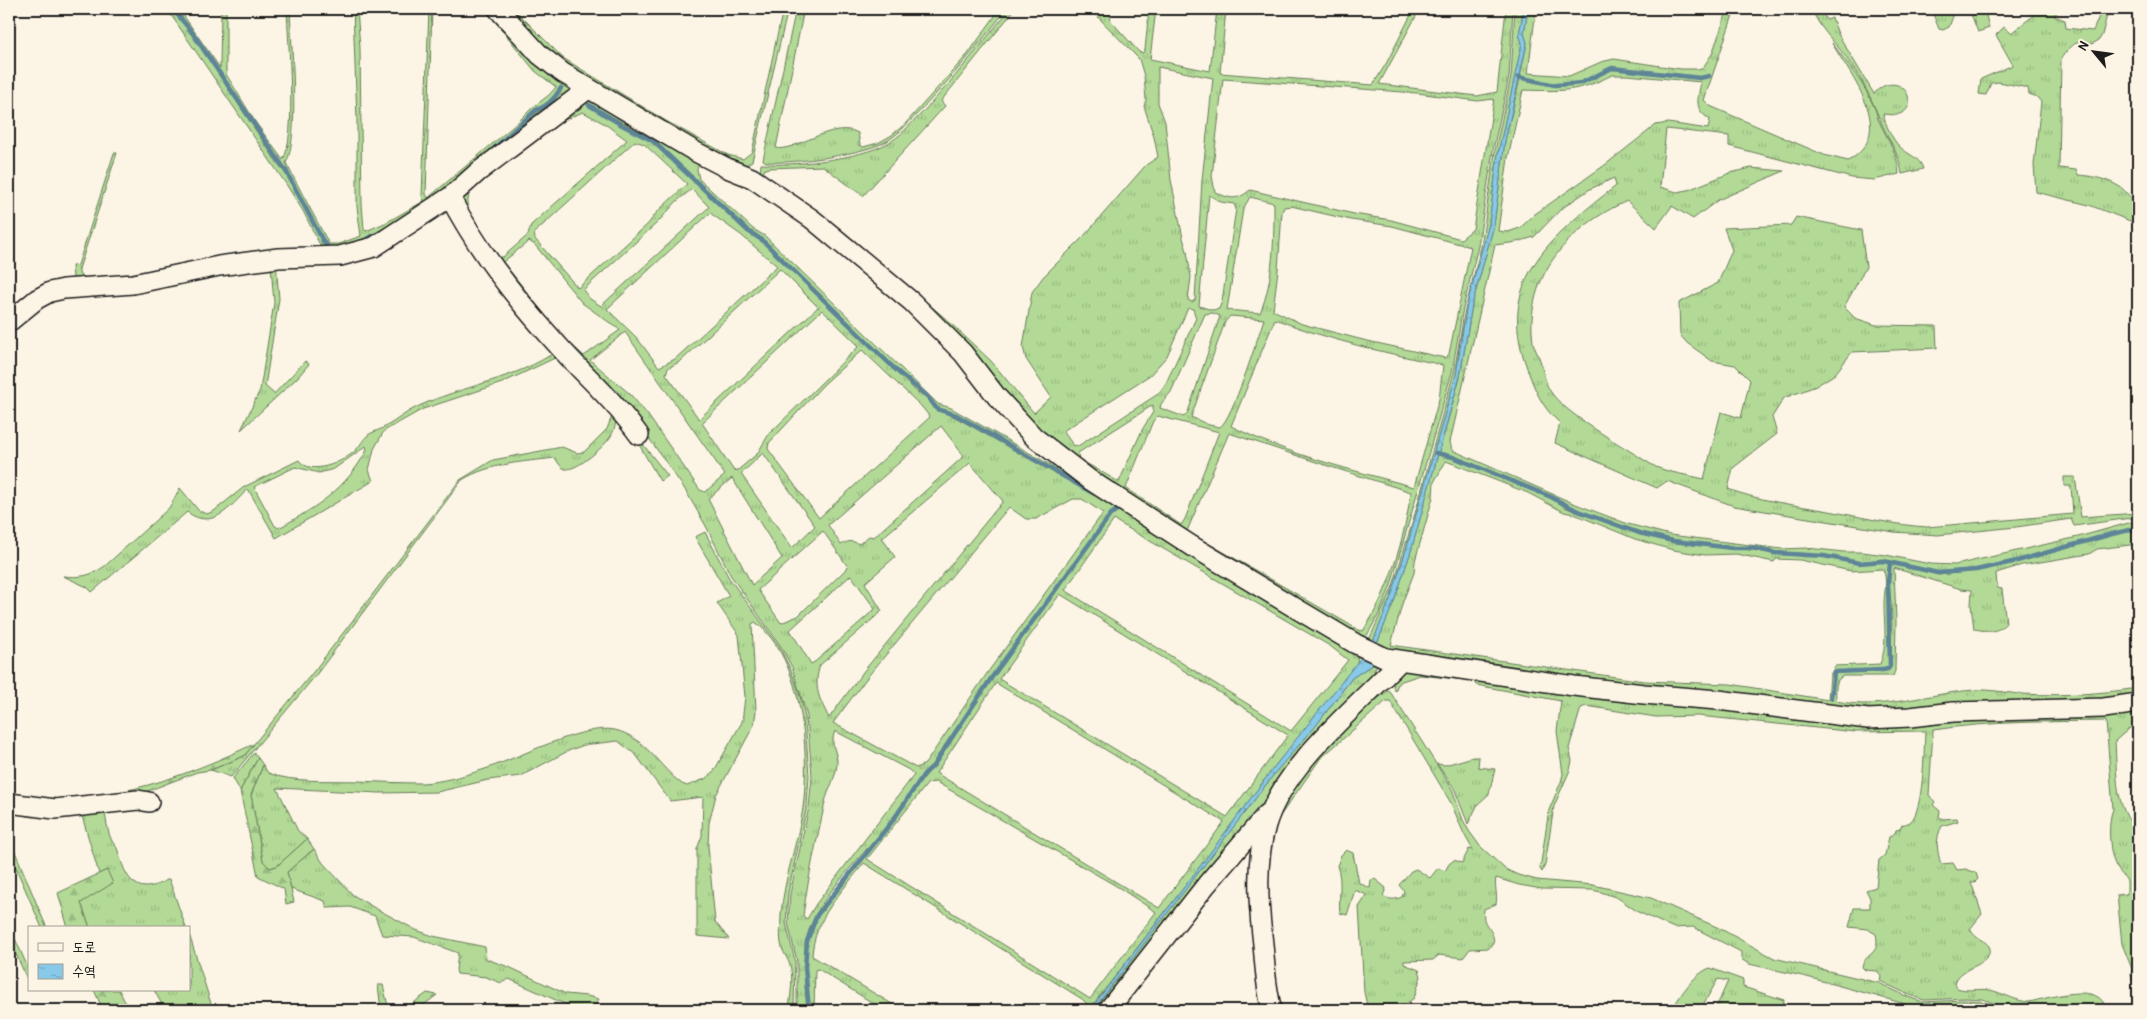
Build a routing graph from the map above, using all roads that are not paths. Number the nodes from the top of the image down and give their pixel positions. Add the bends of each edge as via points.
1 (498, 9) edge
2 (588, 89) junction
3 (450, 197) junction
4 (9, 322) edge
5 (639, 435) dead end
6 (1400, 661) junction
7 (2138, 703) edge
8 (149, 802) dead end
9 (9, 803) edge
10 (1273, 807) junction
11 (1108, 1010) edge
12 (1272, 1010) edge

1 - 2 street via 540,54
2 - 3 street via 485,166
2 - 6 street via 696,152 752,178 812,218 912,302 963,352 997,397 1034,436 1090,480 1292,606 1375,653
3 - 4 street via 374,247 356,253 328,258 278,258 219,266 133,284 64,289 37,298
3 - 5 street via 467,229 505,282 554,342 609,397
6 - 7 street via 1617,691 1718,700 1868,720 1953,712 2104,708
6 - 10 street via 1311,752
8 - 9 street via 138,800 55,808
10 - 11 street via 1207,884
10 - 12 street via 1261,846 1259,897

